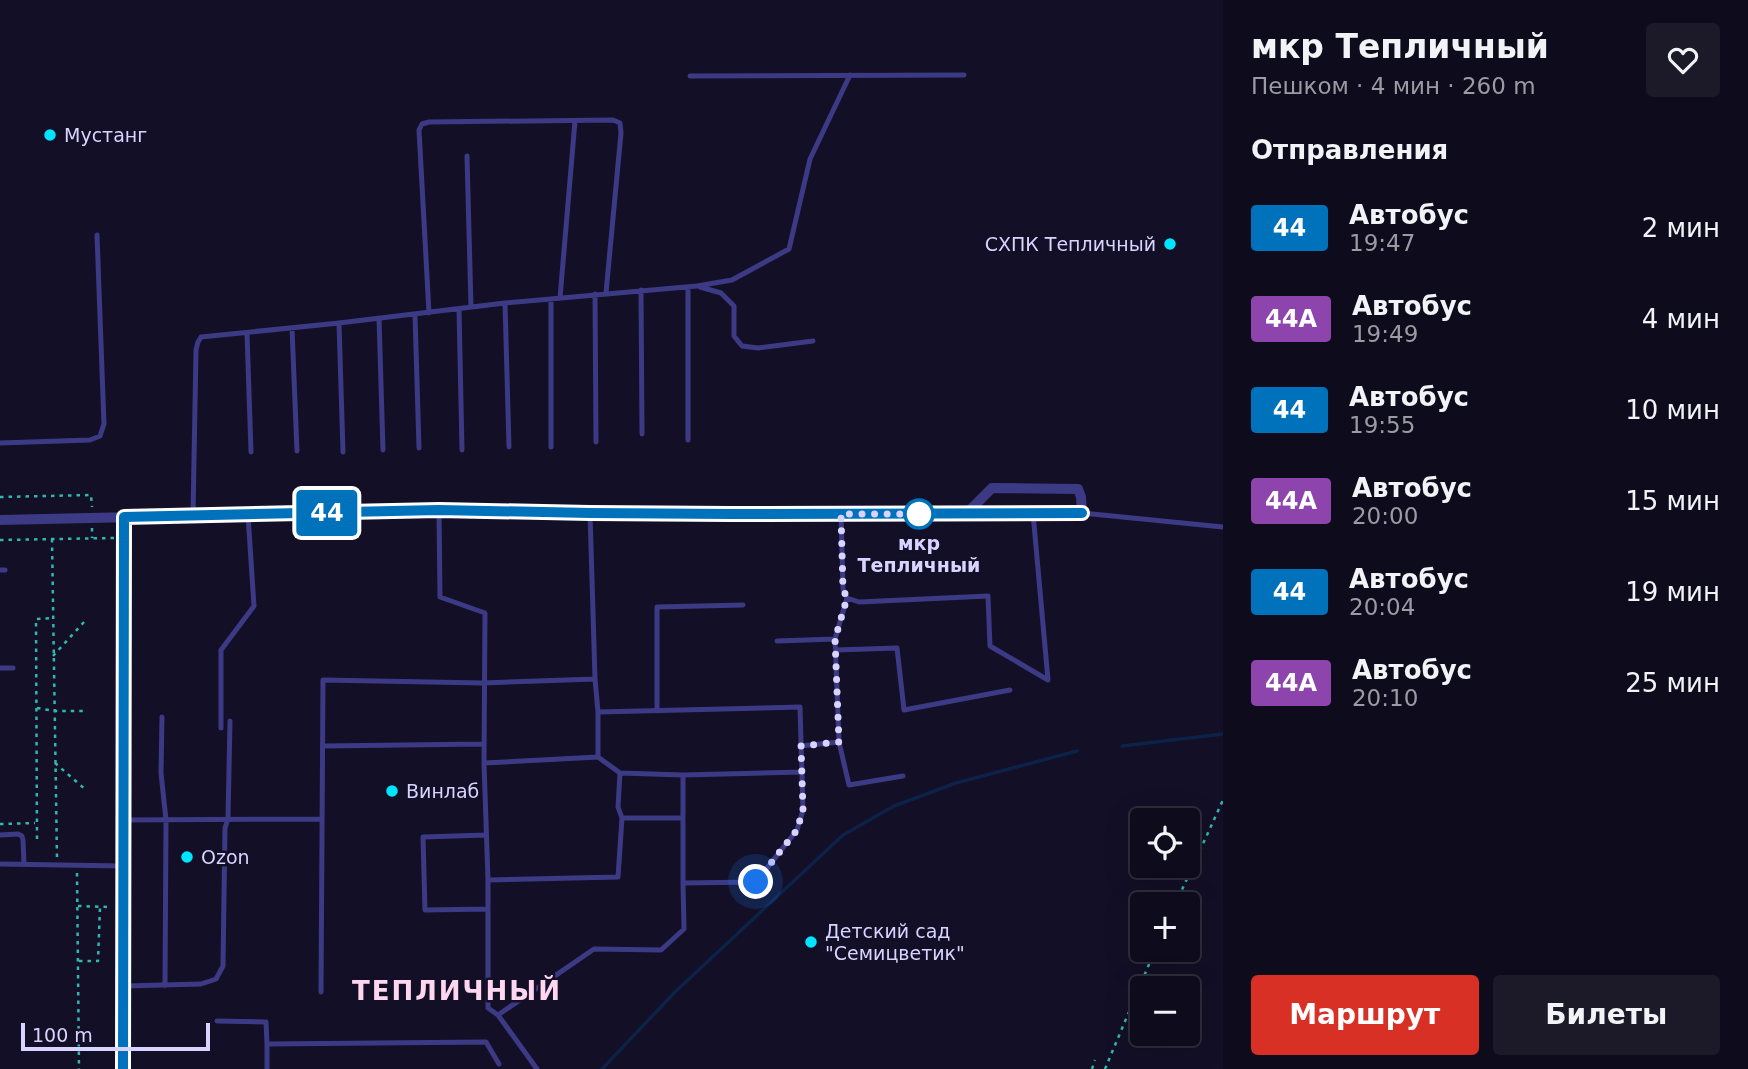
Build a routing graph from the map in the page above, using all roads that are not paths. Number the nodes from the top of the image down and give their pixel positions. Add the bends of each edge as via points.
1 (850, 75) junction
2 (964, 75) dead end
3 (690, 76) dead end
4 (575, 121) junction
5 (467, 156) dead end
6 (97, 235) dead end
7 (697, 286) junction
8 (688, 287) junction
9 (640, 290) junction
10 (606, 293) junction
11 (595, 295) junction
12 (560, 298) junction
13 (551, 299) junction
14 (505, 303) junction
15 (471, 307) junction
16 (459, 309) junction
17 (429, 313) junction
18 (415, 315) junction
19 (379, 318) junction
20 (339, 323) junction
21 (292, 328) junction
22 (247, 333) junction
23 (813, 341) dead end
24 (642, 434) dead end
25 (688, 440) dead end
26 (596, 442) dead end
27 (0, 443) edge
28 (509, 447) dead end
29 (551, 447) dead end
30 (419, 448) dead end
31 (383, 450) dead end
32 (462, 450) dead end
33 (297, 451) dead end
34 (251, 452) dead end
35 (343, 452) dead end
36 (439, 510) junction
37 (590, 513) junction
38 (967, 513) junction
39 (1033, 513) junction
40 (1082, 513) junction
41 (841, 514) junction
42 (248, 515) junction
43 (193, 516) junction
44 (124, 517) junction
45 (0, 520) edge
46 (1223, 527) edge
47 (847, 598) junction
48 (743, 605) dead end
49 (835, 639) junction
50 (778, 641) dead end
51 (836, 650) junction
52 (0, 668) edge
53 (13, 668) dead end
54 (595, 679) junction
55 (483, 683) junction
56 (1010, 690) dead end
57 (657, 711) junction
58 (598, 712) junction
59 (162, 717) dead end
60 (230, 721) dead end
61 (221, 728) dead end
62 (839, 742) junction
63 (484, 744) junction
64 (323, 746) junction
65 (801, 746) junction
66 (598, 757) junction
67 (484, 763) junction
68 (802, 772) junction
69 (620, 773) junction
70 (683, 775) junction
71 (903, 776) dead end
72 (622, 818) junction
73 (682, 818) junction
74 (228, 819) junction
75 (322, 819) junction
76 (124, 820) junction
77 (166, 820) junction
78 (0, 835) edge
79 (486, 835) junction
80 (0, 864) edge
81 (24, 864) junction
82 (124, 866) junction
83 (488, 880) junction
84 (682, 883) junction
85 (488, 909) junction
86 (124, 986) junction
87 (165, 986) junction
88 (321, 992) dead end
89 (498, 1015) junction
90 (217, 1021) dead end
91 (267, 1044) junction
92 (499, 1064) dead end
93 (123, 1069) edge
94 (267, 1069) edge
95 (537, 1069) edge

1 - 2 lane
1 - 3 lane
1 - 7 lane via 810,159 789,249 732,280
4 - 10 lane via 620,123
4 - 12 lane
4 - 17 lane via 422,124
5 - 15 lane
6 - 27 lane via 104,424 100,436
7 - 8 lane
7 - 23 lane via 721,293 733,306 734,336 741,346
8 - 9 lane
8 - 25 lane
9 - 10 lane
9 - 24 lane
10 - 11 lane
11 - 12 lane
11 - 26 lane
12 - 13 lane
13 - 14 lane
13 - 29 lane
14 - 15 lane
14 - 28 lane
15 - 16 lane
16 - 17 lane
16 - 32 lane
17 - 18 lane
18 - 19 lane
18 - 30 lane
19 - 20 lane
19 - 31 lane
20 - 21 lane
20 - 35 lane
21 - 22 lane
21 - 33 lane
22 - 34 lane
22 - 43 lane via 201,337 198,342
36 - 37 street
36 - 42 street
36 - 55 lane via 440,597 485,613
37 - 41 street
37 - 54 lane
38 - 39 street
38 - 40 street via 992,488 1078,489
38 - 41 street
39 - 40 street
39 - 47 lane via 1048,680 990,646 988,596 859,602
40 - 46 lane
41 - 47 lane
42 - 43 street
42 - 61 lane via 254,606 221,650
43 - 44 street
44 - 45 street
44 - 76 street
47 - 49 lane
48 - 57 lane via 657,607
49 - 50 lane
49 - 51 lane
51 - 56 lane via 897,648 904,710
51 - 62 lane
52 - 53 lane
54 - 55 lane
54 - 58 lane
55 - 63 lane
55 - 64 lane via 323,680
57 - 58 lane
57 - 65 lane via 800,708
58 - 66 lane
59 - 77 lane
60 - 74 lane
62 - 65 lane
62 - 71 lane via 849,785
63 - 64 lane
63 - 67 lane
64 - 75 lane
65 - 68 lane
66 - 67 lane
66 - 69 lane
67 - 79 lane
68 - 70 lane
68 - 84 lane via 803,810 797,830 756,882
69 - 70 lane
69 - 72 lane via 618,807
70 - 73 lane
72 - 73 lane
72 - 83 lane via 618,877
73 - 84 lane
74 - 75 lane
74 - 77 lane
74 - 87 lane via 223,966 216,979
75 - 88 lane
76 - 77 lane
76 - 82 street
77 - 87 lane
78 - 81 lane via 22,836
79 - 83 lane
79 - 85 lane via 423,837 425,909
80 - 81 lane
81 - 82 lane
82 - 86 street
83 - 85 lane
84 - 89 lane via 684,929 661,950 594,950
85 - 89 lane via 488,1008
86 - 87 lane
86 - 93 street
89 - 95 lane
90 - 91 lane via 266,1021
91 - 92 lane via 486,1042
91 - 94 lane

